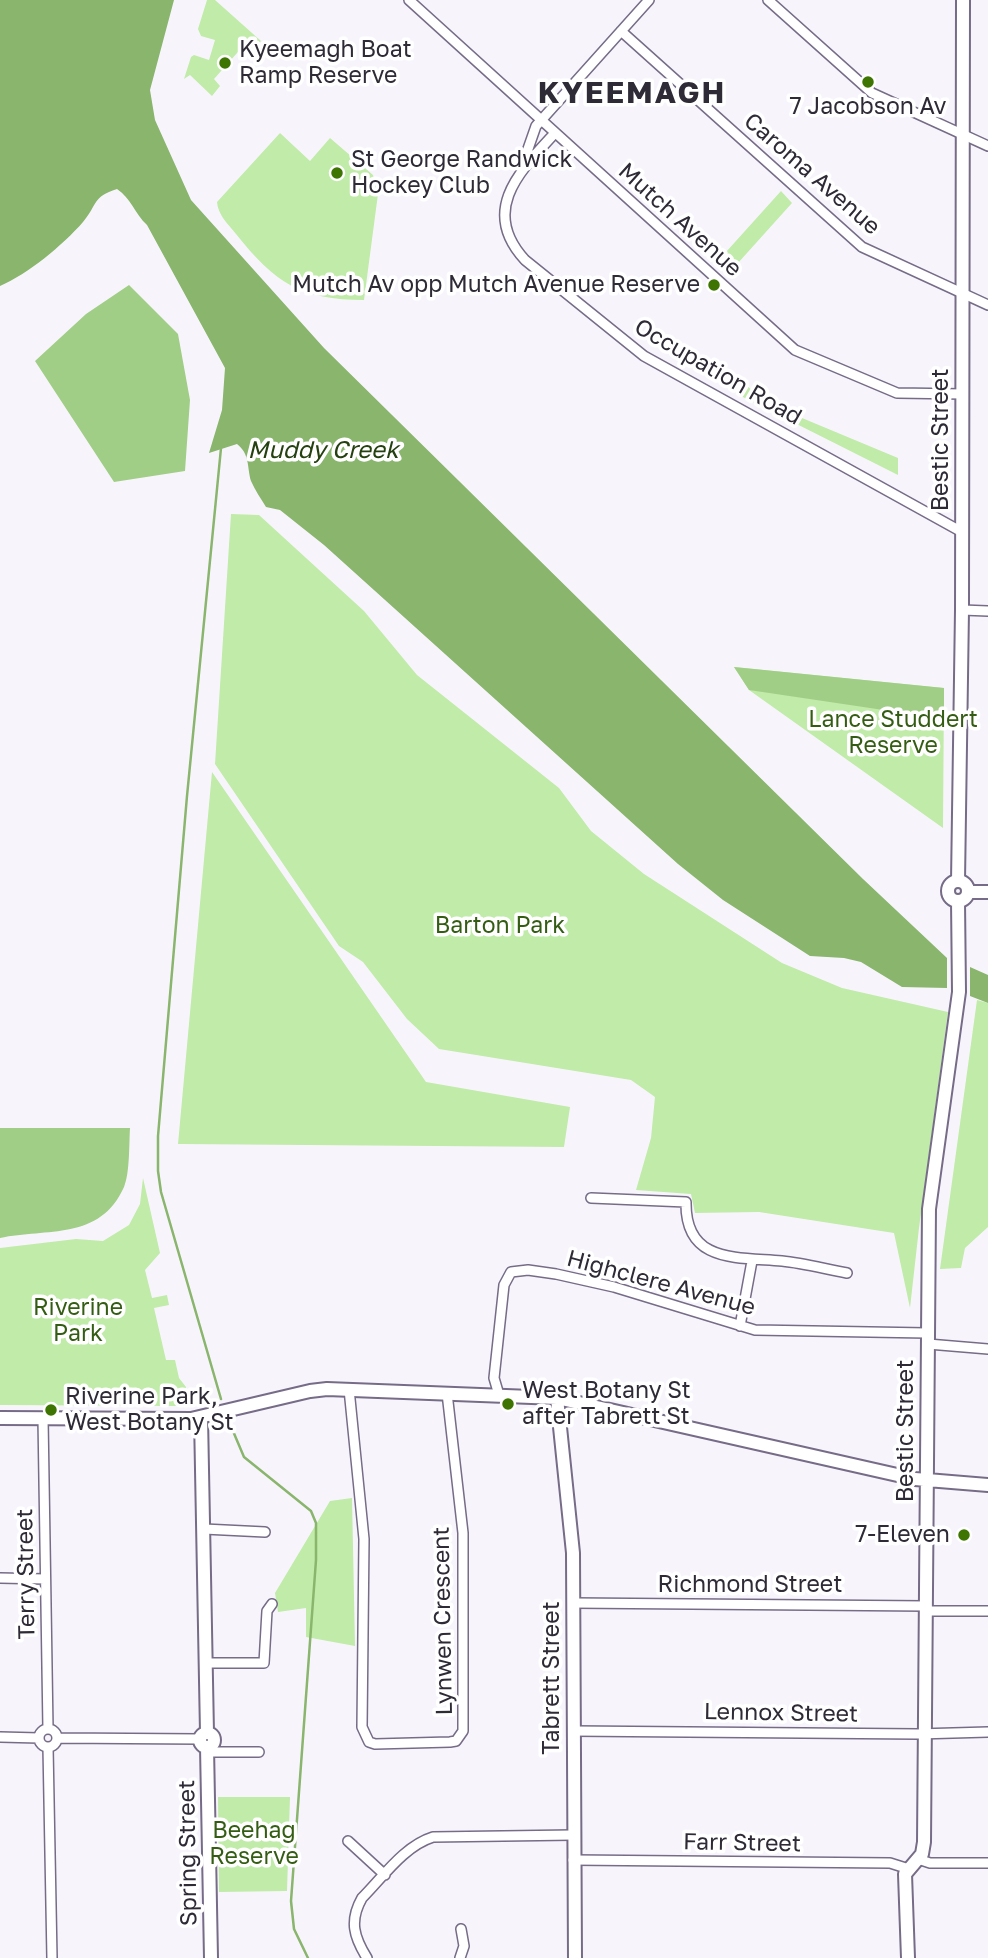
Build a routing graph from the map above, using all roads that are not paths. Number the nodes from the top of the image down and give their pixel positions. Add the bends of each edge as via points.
1 (408, 0) edge
2 (649, 0) edge
3 (768, 0) edge
4 (963, 0) edge
5 (621, 31) junction
6 (541, 120) junction
7 (555, 133) junction
8 (963, 135) junction
9 (988, 146) edge
10 (520, 171) junction
11 (962, 294) junction
12 (988, 305) edge
13 (962, 394) junction
14 (962, 532) junction
15 (962, 610) junction
16 (988, 611) edge
17 (988, 892) edge
18 (963, 896) junction
19 (591, 1198) dead end
20 (752, 1261) junction
21 (847, 1273) dead end
22 (740, 1326) junction
23 (927, 1339) junction
24 (988, 1349) edge
25 (349, 1389) junction
26 (447, 1393) junction
27 (499, 1395) junction
28 (557, 1398) junction
29 (201, 1417) junction
30 (0, 1418) edge
31 (43, 1418) junction
32 (926, 1480) junction
33 (988, 1485) edge
34 (204, 1529) junction
35 (265, 1532) dead end
36 (0, 1578) edge
37 (45, 1579) junction
38 (573, 1603) junction
39 (272, 1604) dead end
40 (926, 1608) junction
41 (988, 1611) edge
42 (206, 1663) junction
43 (48, 1729) junction
44 (573, 1731) junction
45 (988, 1732) edge
46 (926, 1733) junction
47 (0, 1737) edge
48 (39, 1738) junction
49 (57, 1738) junction
50 (205, 1743) junction
51 (48, 1747) junction
52 (259, 1752) dead end
53 (573, 1835) junction
54 (348, 1841) dead end
55 (573, 1860) junction
56 (988, 1863) edge
57 (914, 1864) junction
58 (385, 1875) junction
59 (461, 1929) dead end
60 (52, 1958) edge
61 (211, 1958) edge
62 (367, 1958) edge
63 (460, 1958) edge
64 (575, 1958) edge
65 (908, 1958) edge

1 - 6 street, Mutch Avenue
2 - 5 street
3 - 8 street via 872,93
4 - 8 main road, Bestic Street
5 - 6 street
5 - 11 street, Caroma Avenue via 862,247
6 - 7 street, Mutch Avenue
6 - 10 street
7 - 10 street, Occupation Road
7 - 13 street, Mutch Avenue via 795,350 897,393
8 - 9 street
8 - 11 main road, Bestic Street
10 - 14 street, Occupation Road via 506,203 506,224 515,248 530,265 644,356
11 - 12 street, Caroma Avenue
11 - 13 main road, Bestic Street
13 - 14 main road, Bestic Street
14 - 15 main road, Bestic Street
15 - 16 street
15 - 18 main road, Bestic Street via 958,881 948,891 951,898
17 - 18 main road
18 - 23 main road, Bestic Street via 959,992 929,1209
19 - 20 street via 685,1202 692,1235 712,1253
20 - 21 street
20 - 22 street
22 - 23 street, Highclere Avenue
22 - 27 street, Highclere Avenue via 614,1287 556,1274 511,1272 494,1378
23 - 24 street, Highclere Avenue
23 - 32 main road, Bestic Street
25 - 26 main road
25 - 26 street, Lynwen Crescent via 364,1539 362,1727 369,1742 375,1744 450,1742 463,1731 463,1533
25 - 29 main road via 310,1391
26 - 27 main road
27 - 28 main road
28 - 32 main road
28 - 38 main road, Tabrett Street via 571,1532
29 - 31 main road
29 - 34 main road, Spring Street
30 - 31 main road
31 - 37 street, Terry Street
32 - 33 main road
32 - 40 main road, Bestic Street
34 - 35 street
34 - 42 main road, Spring Street
36 - 37 street
37 - 43 street, Terry Street
38 - 40 street, Richmond Street
38 - 44 main road, Tabrett Street
39 - 42 street via 267,1612 264,1663
40 - 41 street, Richmond Street
40 - 46 main road, Bestic Street
42 - 50 main road, Spring Street
43 - 48 street
43 - 49 street
44 - 46 street, Lennox Street
44 - 53 main road, Tabrett Street
45 - 46 street, Lennox Street
46 - 57 main road, Bestic Street via 924,1842
47 - 48 street
48 - 51 street via 41,1745
49 - 50 street
49 - 51 street
50 - 52 street
50 - 61 main road, Spring Street
51 - 60 street
53 - 55 main road, Tabrett Street
53 - 58 street via 433,1837 413,1847
54 - 58 street
55 - 57 street, Farr Street
55 - 64 main road, Tabrett Street
56 - 57 street, Farr Street
57 - 65 main road, Bestic Street via 905,1874
58 - 62 street via 362,1898 355,1914 354,1933
59 - 63 street via 464,1946

